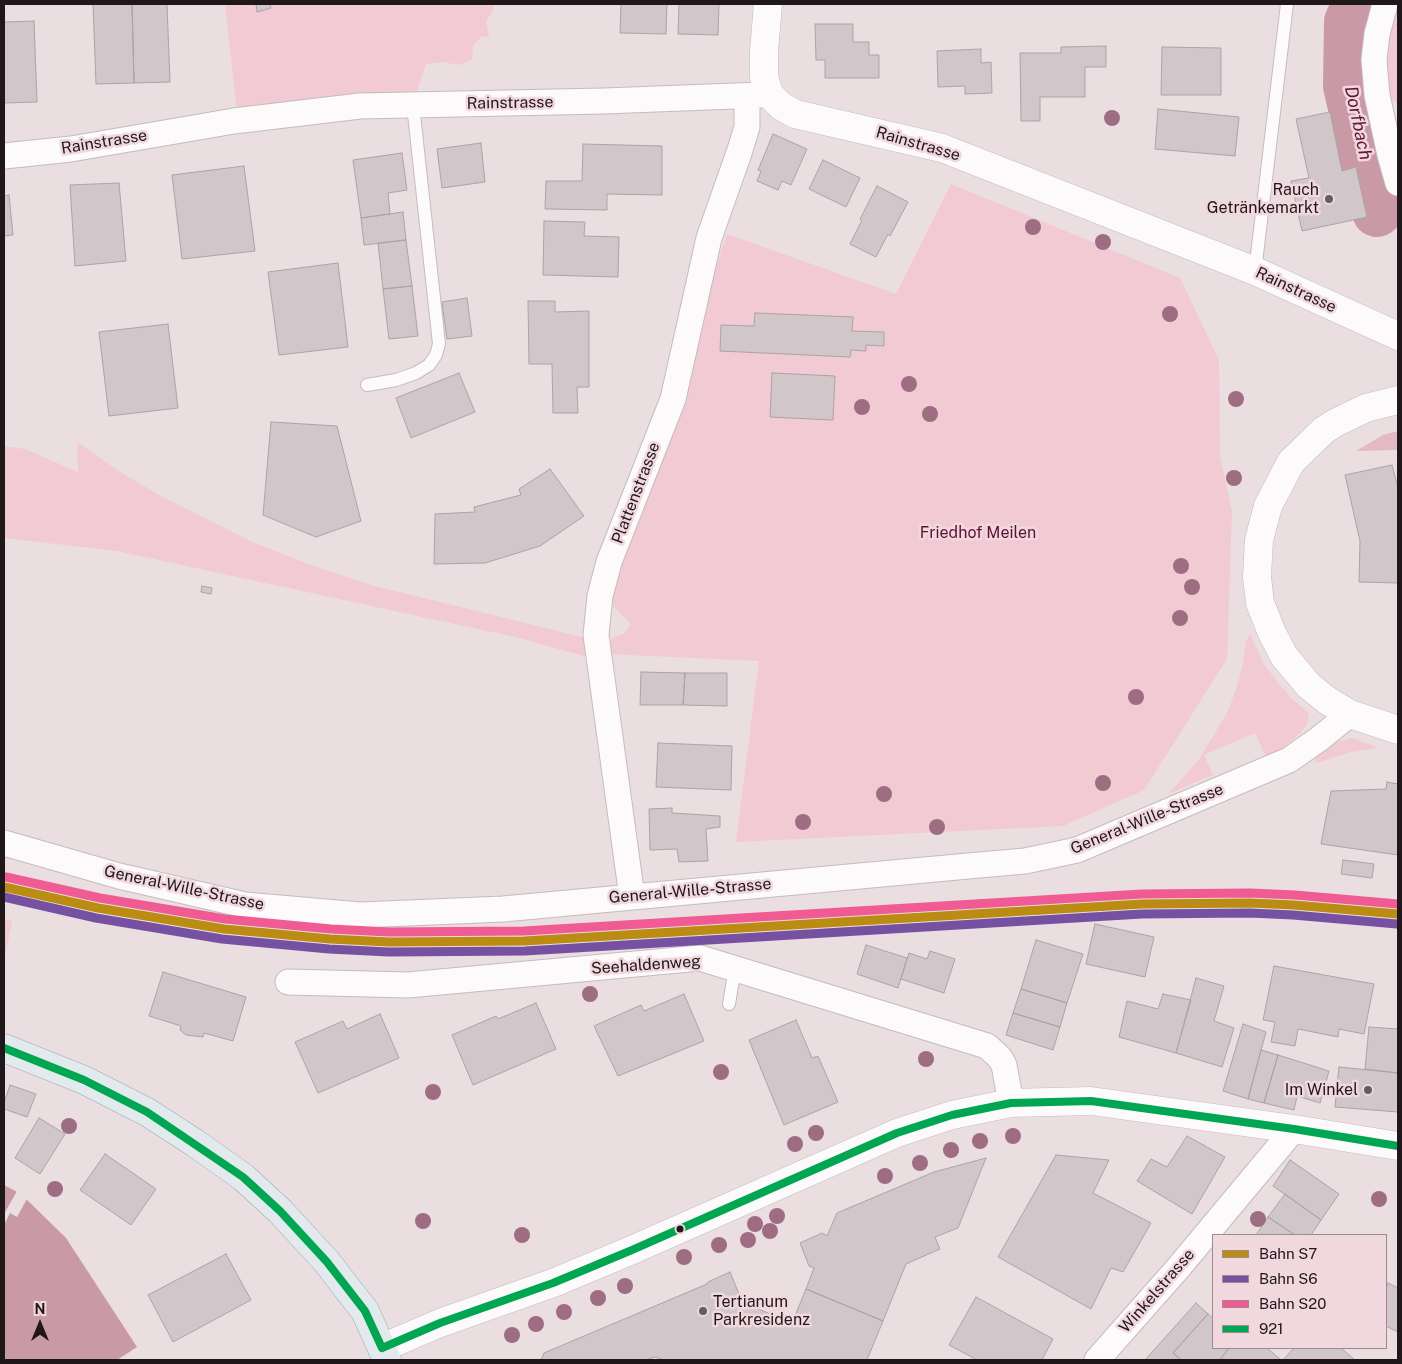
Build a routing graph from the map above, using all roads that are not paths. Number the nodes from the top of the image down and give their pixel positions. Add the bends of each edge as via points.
1 (768, 4) edge
2 (1287, 4) edge
3 (1385, 4) edge
4 (758, 95) junction
5 (413, 105) junction
6 (4, 156) edge
7 (1398, 182) edge
8 (1255, 271) junction
9 (1398, 336) edge
10 (367, 386) dead end
11 (1398, 400) edge
12 (1350, 714) junction
13 (1398, 730) edge
14 (4, 843) edge
15 (632, 897) junction
16 (735, 968) junction
17 (288, 982) dead end
18 (729, 1004) dead end
19 (4, 1048) edge
20 (1011, 1102) junction
21 (1294, 1129) junction
22 (1398, 1146) edge
23 (385, 1354) edge
24 (1097, 1360) edge

1 - 4 street, Plattenstrasse via 764,77
2 - 8 lane
3 - 7 street via 1374,60 1377,95
4 - 5 street, Rainstrasse
4 - 8 street, Rainstrasse via 795,114 942,148
4 - 15 street, Plattenstrasse via 709,238 673,399 609,562 600,596 596,635
5 - 6 street, Rainstrasse via 360,106 267,116 71,149
5 - 10 lane via 439,344 429,365 416,373
8 - 9 street, Rainstrasse
11 - 12 street via 1366,408 1335,422 1291,462 1268,506 1259,540 1257,577 1260,603 1284,656 1309,686
12 - 13 street
12 - 15 street, General-Wille-Strasse via 1288,760 1077,850 1015,862
14 - 15 street, General-Wille-Strasse via 119,876 245,905 360,915 503,909
16 - 17 street, Seehaldenweg via 700,958 408,985
16 - 18 lane
16 - 20 street, Seehaldenweg via 988,1046 1004,1066
19 - 23 main road via 84,1080 147,1112 243,1177 327,1262 365,1311
20 - 21 street via 1091,1101
20 - 23 street via 952,1115 898,1133 553,1283 440,1323
21 - 22 street
21 - 24 street, Winkelstrasse

